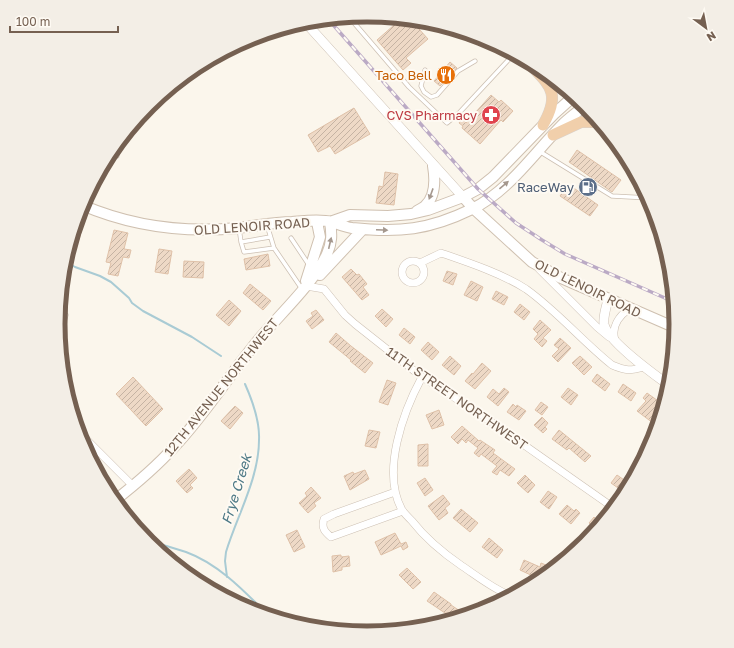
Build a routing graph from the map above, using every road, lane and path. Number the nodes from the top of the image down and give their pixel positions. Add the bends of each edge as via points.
1 (354, 23) edge
2 (310, 28) edge
3 (510, 58) edge
4 (475, 61) dead end
5 (425, 70) dead end
6 (545, 80) edge
7 (570, 100) edge
8 (580, 109) edge
9 (591, 122) edge
10 (543, 125) junction
11 (553, 135) junction
12 (526, 143) junction
13 (538, 150) junction
14 (433, 166) junction
15 (462, 197) junction
16 (641, 198) edge
17 (88, 207) edge
18 (473, 208) junction
19 (411, 214) junction
20 (317, 222) junction
21 (330, 222) junction
22 (267, 224) junction
23 (238, 228) junction
24 (363, 229) junction
25 (270, 237) junction
26 (292, 238) dead end
27 (241, 242) junction
28 (274, 248) junction
29 (532, 262) junction
30 (420, 263) dead end
31 (310, 267) junction
32 (304, 288) junction
33 (608, 300) junction
34 (629, 309) junction
35 (669, 325) edge
36 (620, 346) junction
37 (644, 367) junction
38 (422, 377) junction
39 (663, 381) edge
40 (89, 442) edge
41 (132, 486) junction
42 (395, 492) junction
43 (119, 497) edge
44 (609, 505) edge
45 (403, 511) junction
46 (506, 593) edge

1 - 3 lane via 409,87 447,123
2 - 14 street
4 - 5 lane via 458,71 437,95 431,97 421,86
6 - 10 highway via 552,91 553,102
7 - 10 main road, OLD LENOIR ROAD
8 - 11 main road
9 - 11 highway via 581,122
10 - 12 main road, OLD LENOIR ROAD
11 - 13 main road
12 - 13 street
12 - 15 main road, OLD LENOIR ROAD via 493,177
13 - 16 lane via 612,196
18 -> 13 main road via 489,199
14 - 15 street
14 -> 19 main road via 434,183 430,198 425,206
15 - 18 main road
15 - 19 main road, OLD LENOIR ROAD
17 - 23 main road, OLD LENOIR ROAD via 111,216 164,228
24 -> 18 main road, OLD LENOIR ROAD via 419,228 438,224
18 - 29 main road, OLD LENOIR ROAD
19 - 21 main road, OLD LENOIR ROAD via 350,215
20 - 21 main road, OLD LENOIR ROAD
20 - 22 main road, OLD LENOIR ROAD
20 - 31 main road via 320,237
21 - 24 main road, OLD LENOIR ROAD
32 -> 21 main road, 12TH AVENUE NORTHWEST via 318,271 327,254 332,239
22 - 23 main road, OLD LENOIR ROAD
22 - 25 lane
23 - 27 lane
24 - 32 main road, 12TH AVENUE NORTHWEST via 321,274
25 - 27 lane
25 - 28 lane
26 - 31 lane
27 - 28 lane via 244,252
28 - 32 lane
29 - 33 main road, OLD LENOIR ROAD
29 - 36 street via 597,327
30 - 37 street via 441,253 507,279 542,301 612,365 630,371
31 - 32 main road
32 - 38 street, 11TH STREET NORTHWEST via 324,289 355,324
32 - 41 main road, 12TH AVENUE NORTHWEST via 258,340 176,446
33 - 34 main road, OLD LENOIR ROAD
33 - 36 street via 604,325
34 - 35 main road, OLD LENOIR ROAD
34 - 36 street via 614,327 613,334
36 - 37 street
37 - 39 street
38 - 42 street via 409,404 396,447 393,467
38 - 44 street, 11TH STREET NORTHWEST via 477,412
40 - 41 street
41 - 43 main road, 12TH AVENUE NORTHWEST
42 - 45 street
42 - 45 street via 334,514 324,520 323,530 331,537
45 - 46 street via 429,541 450,558

